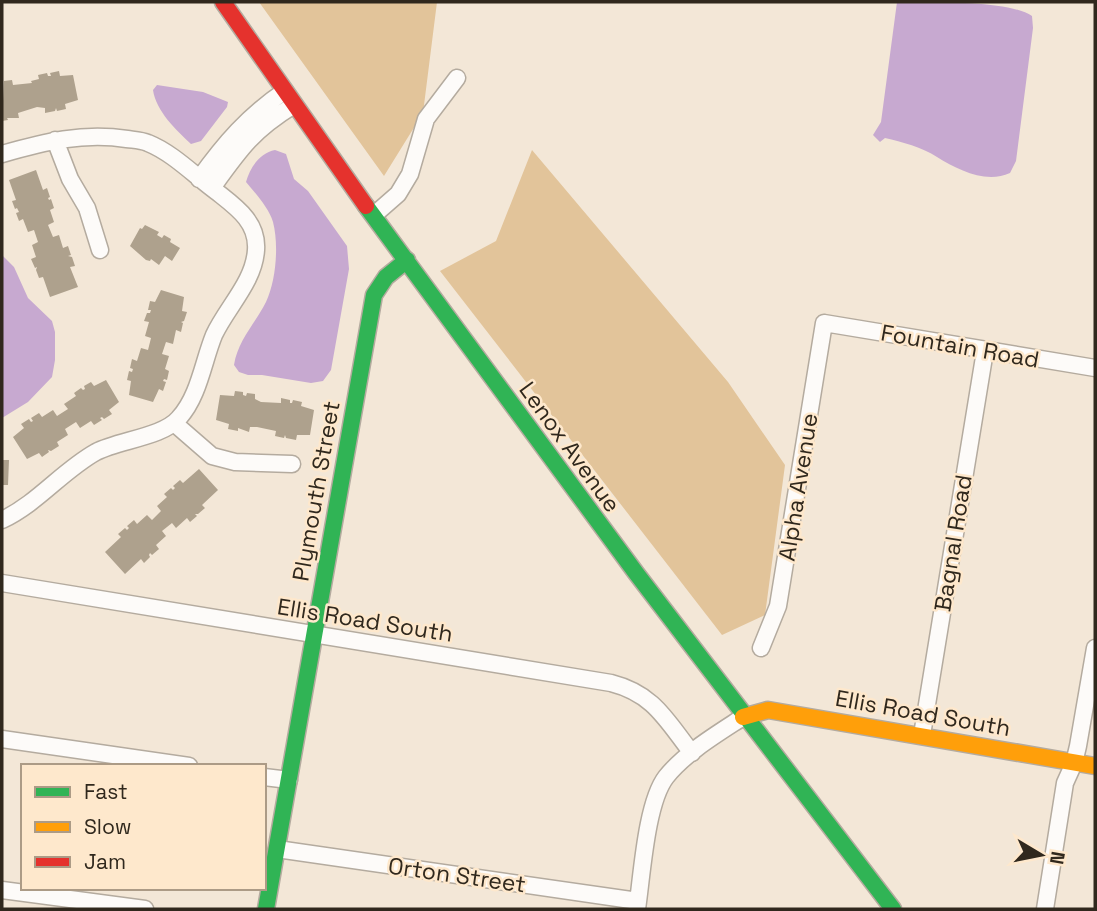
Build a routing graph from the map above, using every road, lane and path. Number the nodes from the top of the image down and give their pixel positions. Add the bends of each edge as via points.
1 (223, 2) edge
2 (457, 78) dead end
3 (289, 98) junction
4 (55, 140) junction
5 (2, 154) edge
6 (205, 184) junction
7 (374, 215) junction
8 (100, 250) dead end
9 (407, 260) junction
10 (824, 323) joint
11 (985, 351) junction
12 (1095, 368) edge
13 (174, 423) junction
14 (292, 464) dead end
15 (2, 520) edge
16 (2, 583) edge
17 (314, 635) junction
18 (761, 648) dead end
19 (1095, 648) edge
20 (743, 717) junction
21 (922, 734) junction
22 (2, 739) edge
23 (692, 753) junction
24 (1074, 763) junction
25 (175, 764) edge
26 (1095, 766) edge
27 (266, 777) edge
28 (289, 780) junction
29 (277, 849) junction
30 (2, 890) edge
31 (637, 905) edge
32 (145, 909) edge
33 (266, 909) edge
34 (893, 909) edge
35 (1045, 909) edge

1 - 3 main road, Lenox Avenue
2 - 7 street via 426,119 410,174 398,194
3 - 6 street
3 - 7 main road, Lenox Avenue
4 - 5 street
4 - 6 street via 91,135 146,142
4 - 8 street via 87,208
6 - 13 street via 246,217 253,230 255,257 219,326 194,392
7 - 9 main road, Lenox Avenue
9 - 17 main road, Plymouth Street via 386,277 374,295
9 - 20 main road, Lenox Avenue
10 - 11 street, Fountain Road
10 - 18 street, Alpha Avenue via 778,606
11 - 12 street, Fountain Road
11 - 21 street, Bagnal Road
13 - 14 street via 212,456 235,462
13 - 15 street via 96,453
16 - 17 street, Ellis Road South
17 - 23 street, Ellis Road South via 628,687 651,701
17 - 28 main road, Plymouth Street
19 - 24 street
20 - 21 main road, Ellis Road South via 768,710
20 - 23 street
20 - 34 main road, Lenox Avenue
21 - 24 main road, Ellis Road South
22 - 25 street
23 - 31 street via 665,778 655,802
24 - 26 main road, Ellis Road South
24 - 35 street via 1065,783
27 - 28 street
28 - 29 main road, Plymouth Street
29 - 31 street, Orton Street
29 - 33 main road, Plymouth Street
30 - 32 street

